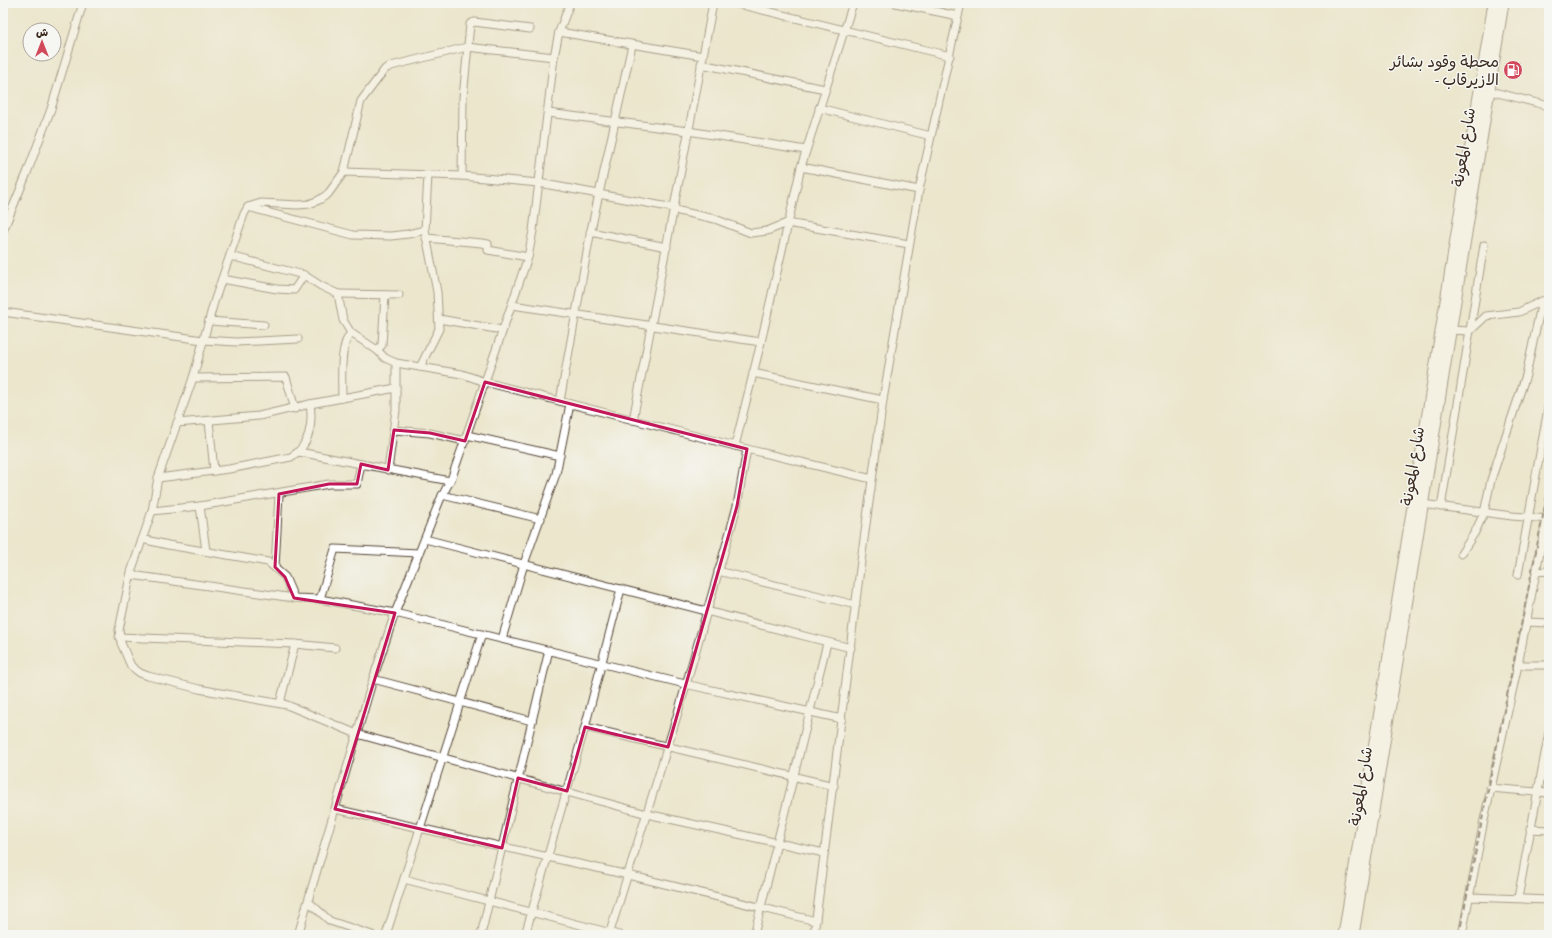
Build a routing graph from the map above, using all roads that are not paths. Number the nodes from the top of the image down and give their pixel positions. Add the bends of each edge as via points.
1 (83, 3) edge
2 (570, 3) edge
3 (714, 3) edge
4 (734, 3) edge
5 (853, 3) edge
6 (894, 3) edge
7 (961, 3) edge
8 (1494, 3) edge
9 (1502, 3) edge
10 (958, 16) junction
11 (530, 29) dead end
12 (845, 29) junction
13 (558, 32) junction
14 (632, 45) junction
15 (467, 47) junction
16 (950, 56) junction
17 (554, 57) junction
18 (702, 60) junction
19 (825, 89) junction
20 (1484, 89) junction
21 (1549, 106) edge
22 (819, 108) junction
23 (548, 113) junction
24 (615, 120) junction
25 (688, 131) junction
26 (931, 136) junction
27 (806, 150) junction
28 (801, 167) junction
29 (344, 172) junction
30 (428, 174) junction
31 (462, 176) junction
32 (539, 183) junction
33 (919, 190) junction
34 (599, 194) junction
35 (248, 207) junction
36 (674, 208) junction
37 (787, 223) junction
38 (425, 230) junction
39 (3, 231) edge
40 (590, 232) junction
41 (426, 238) junction
42 (909, 244) junction
43 (1484, 245) dead end
44 (667, 246) junction
45 (230, 256) junction
46 (528, 257) junction
47 (304, 275) junction
48 (222, 279) junction
49 (338, 294) junction
50 (385, 295) junction
51 (399, 295) dead end
52 (1546, 301) edge
53 (512, 305) junction
54 (3, 312) edge
55 (574, 314) junction
56 (439, 319) junction
57 (209, 321) junction
58 (264, 325) dead end
59 (652, 326) junction
60 (502, 330) junction
61 (1450, 330) junction
62 (1470, 331) junction
63 (351, 333) junction
64 (298, 339) dead end
65 (203, 340) junction
66 (761, 342) junction
67 (377, 350) junction
68 (396, 363) junction
69 (420, 367) junction
70 (753, 373) junction
71 (193, 378) junction
72 (486, 382) junction
73 (396, 388) junction
74 (342, 398) junction
75 (883, 400) junction
76 (560, 401) junction
77 (1549, 403) edge
78 (310, 404) junction
79 (570, 404) junction
80 (295, 409) junction
81 (633, 420) junction
82 (210, 421) junction
83 (177, 423) junction
84 (394, 430) junction
85 (466, 438) junction
86 (736, 446) junction
87 (747, 449) junction
88 (299, 452) junction
89 (560, 456) junction
90 (361, 464) junction
91 (388, 470) junction
92 (214, 471) junction
93 (158, 478) junction
94 (872, 479) junction
95 (450, 481) junction
96 (279, 494) junction
97 (442, 495) junction
98 (1422, 504) junction
99 (1549, 505) edge
100 (200, 506) junction
101 (1441, 507) junction
102 (152, 511) junction
103 (1484, 512) junction
104 (541, 518) junction
105 (1529, 518) junction
106 (1547, 519) edge
107 (142, 539) junction
108 (425, 539) junction
109 (206, 551) junction
110 (419, 553) junction
111 (1461, 554) dead end
112 (524, 564) junction
113 (275, 567) junction
114 (718, 570) junction
115 (1549, 571) edge
116 (1536, 572) junction
117 (131, 575) junction
118 (1518, 575) dead end
119 (621, 589) junction
120 (294, 598) junction
121 (320, 599) junction
122 (856, 605) junction
123 (395, 613) junction
124 (707, 613) junction
125 (1526, 622) junction
126 (1549, 623) edge
127 (482, 634) junction
128 (119, 637) junction
129 (502, 639) junction
130 (827, 643) junction
131 (296, 644) junction
132 (335, 648) dead end
133 (851, 648) junction
134 (549, 650) junction
135 (602, 664) junction
136 (1518, 665) junction
137 (1549, 665) edge
138 (373, 679) junction
139 (685, 684) junction
140 (280, 703) junction
141 (460, 704) junction
142 (811, 712) junction
143 (842, 719) junction
144 (532, 721) junction
145 (585, 727) junction
146 (1549, 732) edge
147 (357, 734) junction
148 (668, 747) junction
149 (443, 757) junction
150 (518, 778) junction
151 (795, 778) junction
152 (834, 786) junction
153 (1490, 788) junction
154 (566, 791) junction
155 (1538, 793) junction
156 (1549, 793) edge
157 (335, 809) junction
158 (647, 814) junction
159 (420, 828) junction
160 (1530, 829) junction
161 (1549, 830) edge
162 (778, 843) junction
163 (502, 848) junction
164 (824, 853) junction
165 (548, 858) junction
166 (628, 875) junction
167 (404, 879) junction
168 (1469, 897) junction
169 (1518, 898) junction
170 (489, 900) junction
171 (1549, 900) edge
172 (309, 902) junction
173 (762, 908) junction
174 (532, 912) junction
175 (816, 921) junction
176 (610, 934) edge
177 (298, 935) edge
178 (369, 935) edge
179 (386, 935) edge
180 (481, 935) edge
181 (525, 935) edge
182 (619, 935) edge
183 (754, 935) edge
184 (814, 935) edge
185 (1344, 935) edge
186 (1352, 935) edge
187 (1462, 935) edge

1 - 39 street via 51,109
2 - 13 street
3 - 18 street
4 - 12 street
5 - 12 street
6 - 10 street
7 - 10 street
8 - 20 highway, شارع المعونة
9 - 20 highway, شارع المعونة
10 - 16 street
11 - 15 street via 471,22
12 - 16 street
12 - 19 street
13 - 14 street
13 - 17 street
14 - 18 street
14 - 24 street
15 - 17 street
15 - 29 street via 391,66 382,72 361,102
15 - 31 street via 463,98
16 - 26 street
17 - 23 street
18 - 19 street
18 - 25 street
19 - 22 street
20 - 21 street
20 - 61 highway, شارع المعونة
20 - 185 highway, شارع المعونة
22 - 26 street
22 - 27 street
23 - 24 street
23 - 32 street
24 - 25 street
24 - 34 street
25 - 27 street
25 - 36 street
26 - 33 street
27 - 28 street
28 - 33 street
28 - 37 street
29 - 30 street
29 - 35 street via 328,194 309,204 261,203
30 - 31 street
30 - 38 street
31 - 32 street
32 - 34 street
32 - 46 street
33 - 42 street
34 - 36 street
34 - 40 street
35 - 38 street via 353,235 391,236
35 - 45 street
36 - 37 street via 715,219 751,233 767,231
36 - 44 street
37 - 42 street
37 - 66 street
38 - 41 street
40 - 44 street
40 - 55 street
41 - 46 street via 488,244 488,250
41 - 56 street
42 - 75 street
43 - 62 street
44 - 59 street
45 - 47 street
45 - 48 street
46 - 53 street
47 - 48 street via 294,290
47 - 49 street
48 - 57 street
49 - 50 street
49 - 63 street via 343,320
50 - 51 street
50 - 67 street via 382,345
52 - 62 street via 1519,312 1486,316
52 - 103 street via 1526,375 1491,480
53 - 55 street
53 - 60 street
54 - 65 street
55 - 59 street
55 - 76 street
56 - 60 street
56 - 69 street via 436,336
57 - 58 street
57 - 65 street
59 - 66 street
59 - 81 street
60 - 72 street
61 - 62 street
61 - 98 highway, شارع المعونة
62 - 101 street
63 - 67 street
63 - 74 street via 346,338 344,348
64 - 65 street via 237,342
65 - 71 street
66 - 70 street
67 - 68 street via 385,358
68 - 69 street
68 - 73 street
69 - 72 street via 462,374
70 - 75 street
70 - 86 street
71 - 80 street via 286,377
71 - 83 street
72 - 76 street
72 - 85 street
73 - 74 street
73 - 84 street
74 - 78 street
75 - 94 street
76 - 79 street
77 - 105 street
78 - 80 street
78 - 88 street via 312,425
79 - 81 street
79 - 89 street
80 - 82 street
81 - 86 street
82 - 83 street
82 - 92 street
83 - 93 street
84 - 85 street
84 - 91 street
85 - 89 street
85 - 95 street
86 - 87 street
87 - 94 street
87 - 114 street via 737,506
88 - 90 street
88 - 92 street via 286,458
89 - 104 street
90 - 91 street
90 - 96 street via 357,484 329,484
91 - 95 street
92 - 93 street
93 - 102 street
94 - 122 street
95 - 97 street
96 - 100 street
96 - 113 street
97 - 104 street
97 - 108 street
98 - 101 street
98 - 186 highway, شارع المعونة
99 - 106 street
100 - 102 street
100 - 109 street
101 - 103 street
102 - 107 street
103 - 105 street
103 - 111 street
104 - 112 street
105 - 106 street
105 - 118 street
106 - 116 street
107 - 109 street
107 - 117 street
108 - 110 street
108 - 112 street
109 - 113 street via 263,560
110 - 121 street via 335,549
110 - 123 street
112 - 119 street
112 - 129 street
113 - 120 street via 285,577
114 - 122 street
114 - 124 street
115 - 116 street
116 - 125 street
117 - 120 street
117 - 128 street
119 - 124 street
119 - 135 street
120 - 121 street
121 - 123 street
122 - 133 street
123 - 127 street
123 - 138 street
124 - 130 street
124 - 139 street
125 - 126 street
125 - 136 street
127 - 129 street
127 - 141 street
128 - 131 street
128 - 140 street via 127,661 140,673 199,689
129 - 134 street
130 - 133 street
130 - 142 street
131 - 132 street
131 - 140 street
133 - 143 street
134 - 135 street
134 - 144 street
135 - 139 street
135 - 145 street
136 - 137 street
136 - 153 street
138 - 141 street
138 - 147 street
139 - 142 street
139 - 148 street
140 - 147 street
141 - 144 street
141 - 149 street
142 - 143 street
142 - 151 street
143 - 152 street
144 - 150 street
145 - 148 street
145 - 154 street
146 - 155 street
147 - 149 street
147 - 157 street
148 - 151 street
148 - 158 street
149 - 150 street
149 - 159 street
150 - 154 street
150 - 163 street
151 - 152 street
151 - 162 street
152 - 164 street
153 - 155 street
153 - 168 street
154 - 158 street
154 - 165 street
155 - 156 street
155 - 160 street
157 - 159 street
157 - 172 street
158 - 162 street
158 - 166 street
159 - 163 street
159 - 167 street
160 - 161 street
160 - 169 street
162 - 164 street
162 - 173 street
163 - 165 street
163 - 170 street
164 - 175 street
165 - 166 street
165 - 174 street
166 - 173 street
166 - 176 street
167 - 170 street
167 - 179 street
168 - 169 street
168 - 187 street
169 - 171 street
170 - 174 street
170 - 180 street
172 - 177 street
172 - 178 street via 330,921
173 - 175 street
173 - 183 street
174 - 176 street
174 - 181 street
175 - 184 street
176 - 182 street

